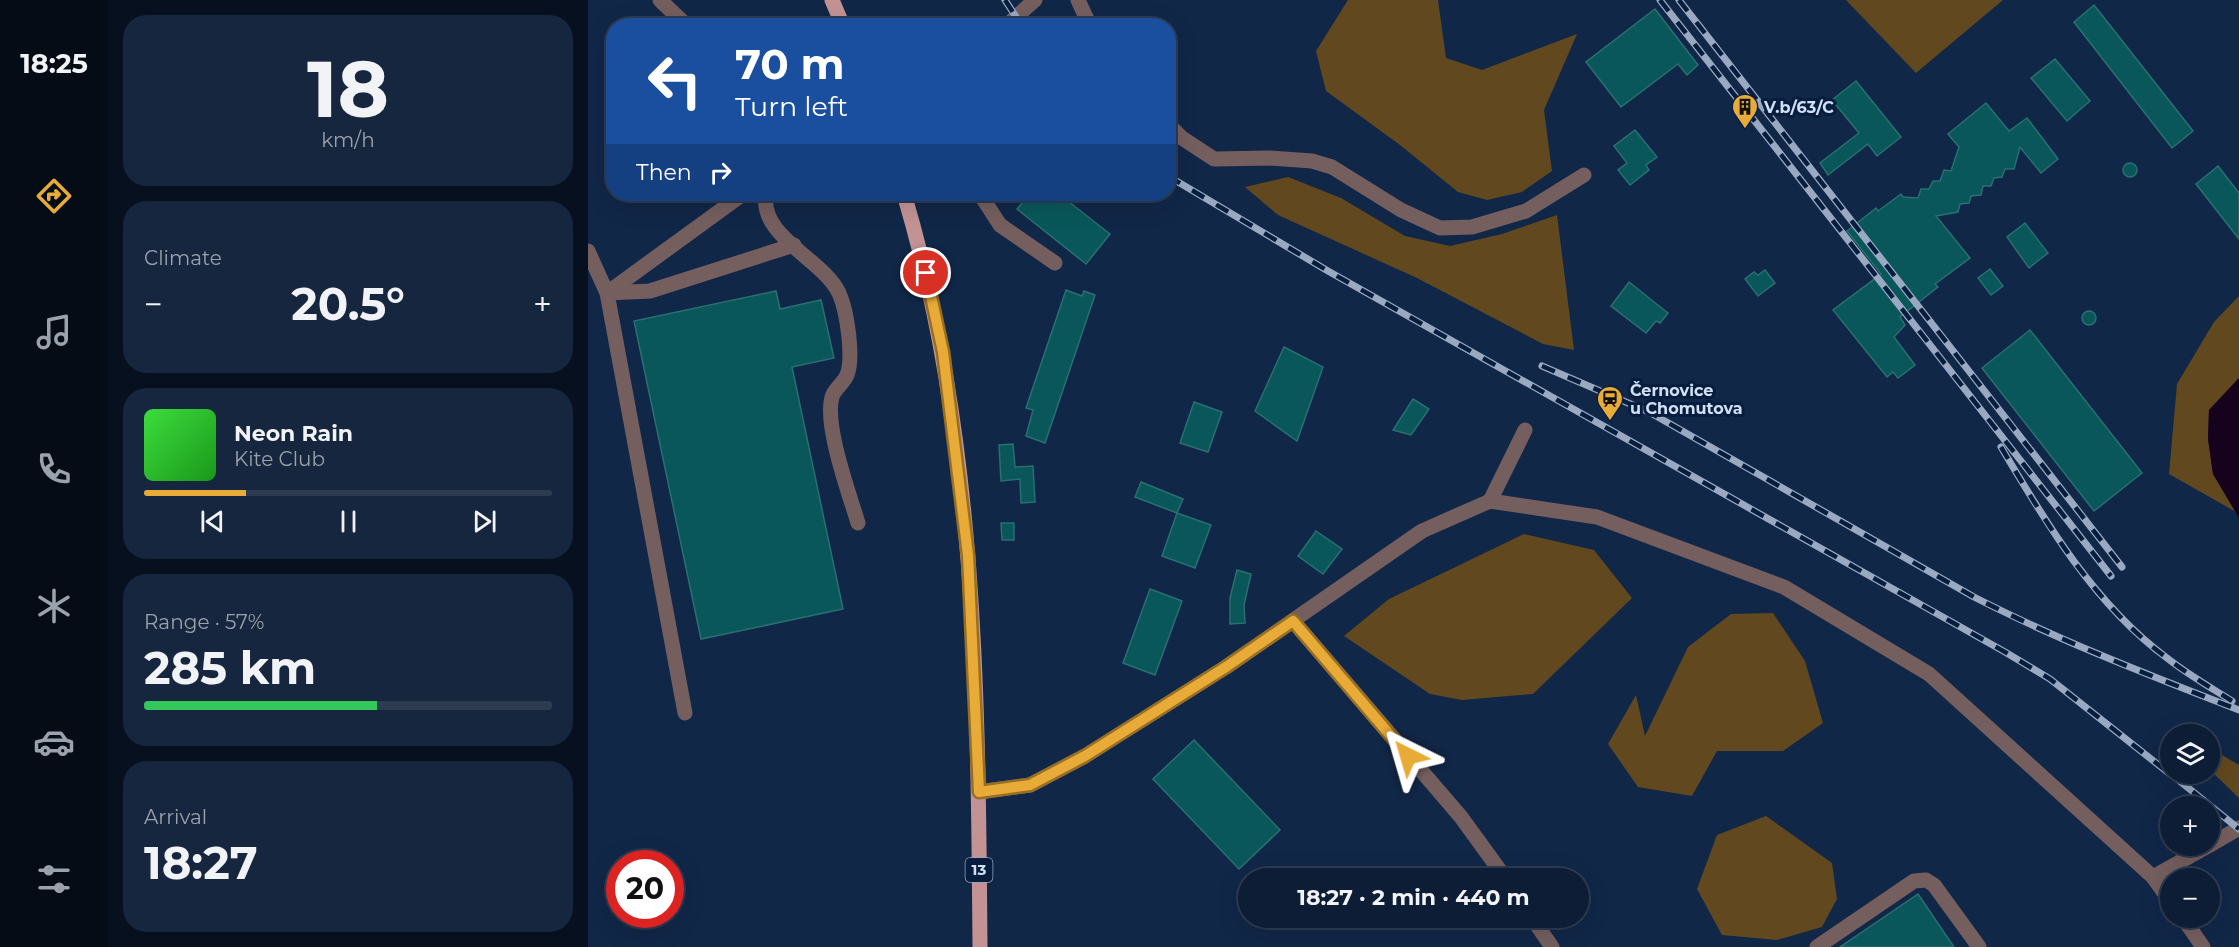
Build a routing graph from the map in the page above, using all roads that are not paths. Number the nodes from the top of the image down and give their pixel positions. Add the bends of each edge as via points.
1 (660, 0) edge
2 (832, 0) edge
3 (1035, 0) edge
4 (1078, 0) edge
5 (679, 18) edge
6 (840, 18) edge
7 (1015, 18) edge
8 (1086, 18) edge
9 (1176, 132) edge
10 (1584, 175) dead end
11 (733, 201) edge
12 (765, 201) edge
13 (906, 201) edge
14 (985, 201) edge
15 (794, 245) junction
16 (588, 252) edge
17 (1055, 263) dead end
18 (607, 293) junction
19 (1525, 430) dead end
20 (1490, 501) junction
21 (858, 523) dead end
22 (1293, 621) junction
23 (685, 713) dead end
24 (979, 792) junction
25 (2239, 828) edge
26 (2220, 839) edge
27 (2190, 856) edge
28 (1498, 868) edge
29 (2153, 877) junction
30 (2160, 887) edge
31 (1539, 928) edge
32 (2189, 928) edge
33 (980, 947) edge
34 (1552, 947) edge
35 (1816, 947) edge
36 (1979, 947) edge
37 (2203, 947) edge

1 - 5 street
2 - 6 main road
3 - 7 street
4 - 8 street
9 - 10 street via 1214,159 1270,158 1332,167 1401,210 1440,228 1472,227 1526,211
11 - 18 street
12 - 15 street via 778,231
13 - 24 main road, 13 via 922,253 943,352 957,452 973,612
14 - 17 street via 1000,225
15 - 18 street via 650,291
15 - 21 street via 829,276 840,295 851,353 847,375 831,396 832,429
16 - 18 street
18 - 23 street
19 - 20 street
20 - 22 street via 1422,531
20 - 29 street via 1597,517 1784,587 1929,674
22 - 24 street via 1085,756 1030,785
22 - 28 street via 1461,817
24 - 33 main road, 13
25 - 26 street
27 - 29 street
29 - 30 street
31 - 34 street
32 - 37 street
35 - 36 street via 1914,881 1926,880 1934,885

